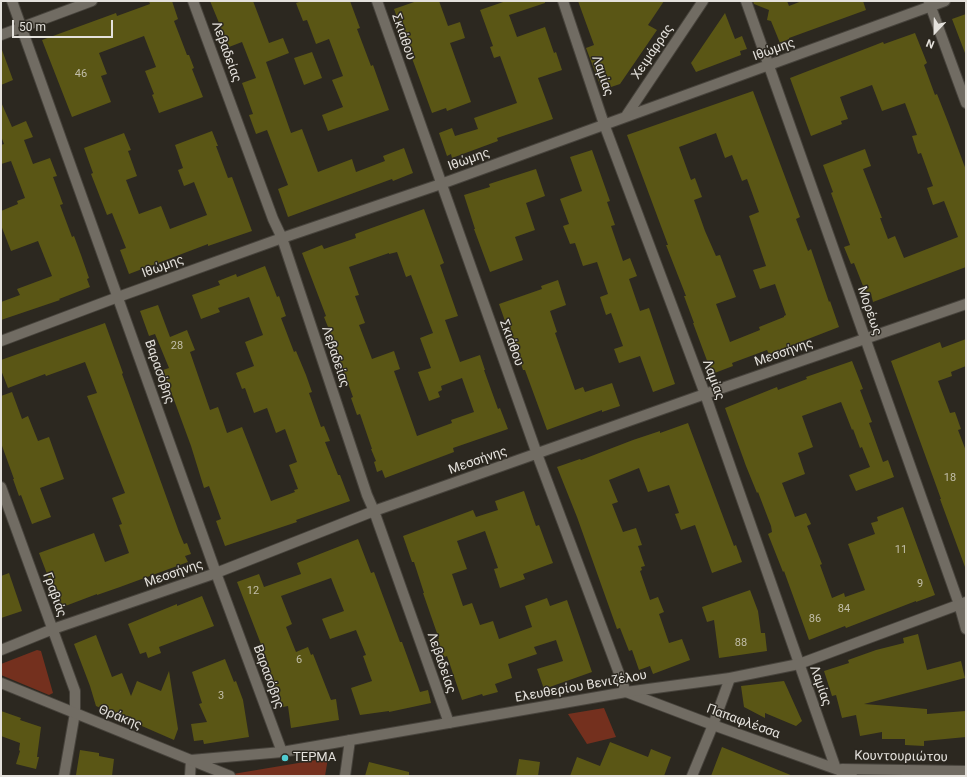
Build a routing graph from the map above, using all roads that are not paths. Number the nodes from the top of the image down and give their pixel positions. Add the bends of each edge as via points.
1 (12, 1) edge
2 (92, 1) edge
3 (193, 1) edge
4 (376, 1) edge
5 (563, 1) edge
6 (702, 1) edge
7 (746, 1) edge
8 (945, 1) edge
9 (930, 4) edge
10 (22, 28) junction
11 (1, 34) edge
12 (770, 65) junction
13 (966, 103) edge
14 (626, 116) junction
15 (604, 124) junction
16 (441, 184) junction
17 (282, 238) junction
18 (118, 297) junction
19 (966, 304) edge
20 (865, 340) junction
21 (1, 341) edge
22 (705, 394) junction
23 (537, 454) junction
24 (1, 487) edge
25 (374, 511) junction
26 (216, 573) junction
27 (962, 603) edge
28 (53, 629) junction
29 (966, 629) edge
30 (1, 650) edge
31 (799, 664) junction
32 (730, 678) junction
33 (1, 683) edge
34 (626, 692) junction
35 (75, 713) junction
36 (449, 723) junction
37 (713, 726) junction
38 (350, 740) junction
39 (282, 752) junction
40 (191, 760) junction
41 (836, 769) junction
42 (966, 771) edge
43 (900, 774) edge
44 (64, 776) edge
45 (190, 776) edge
46 (230, 776) edge
47 (345, 776) edge
48 (692, 776) edge
49 (852, 776) edge

1 - 10 street, Βαρασόβης
2 - 10 street
3 - 17 street, Λεβαδείας
4 - 16 street, Σκιάθου
5 - 15 street, Λαμίας
6 - 14 street, Χειμάρρας
7 - 12 street, Μορέως
8 - 9 street, Ιθώμης
9 - 12 street, Ιθώμης
9 - 13 street
10 - 11 street
10 - 18 street, Βαρασόβης
12 - 14 street, Ιθώμης
12 - 20 street, Μορέως
14 - 15 street, Ιθώμης
15 - 16 street, Ιθώμης
15 - 22 street, Λαμίας
16 - 17 street, Ιθώμης
16 - 23 street, Σκιάθου
17 - 18 street, Ιθώμης
17 - 25 street, Λεβαδείας
18 - 21 street, Ιθώμης
18 - 26 street, Βαρασόβης
19 - 20 street, Μεσσήνης
20 - 22 street, Μεσσήνης
20 - 27 street, Μορέως
22 - 23 street, Μεσσήνης
22 - 31 street, Λαμίας
23 - 25 street, Μεσσήνης
23 - 34 street, Σκιάθου
24 - 28 street, Γραβιάς
25 - 26 street, Μεσσήνης
25 - 36 street, Λεβαδείας
26 - 28 street, Μεσσήνης
26 - 39 street, Βαρασόβης
27 - 29 street, Μορέως
27 - 31 street, Ελευθερίου Βενιζέλου
28 - 30 street, Μεσσήνης
28 - 35 street, Γραβιάς via 75,692
31 - 32 street, Ελευθερίου Βενιζέλου
31 - 41 street, Λαμίας
32 - 34 street, Ελευθερίου Βενιζέλου
32 - 37 street
33 - 35 street, Θράκης
34 - 36 street, Ελευθερίου Βενιζέλου
34 - 37 street, Παπαφλέσσα
35 - 40 street, Θράκης
35 - 44 street, Γραβιάς
36 - 38 street, Ελευθερίου Βενιζέλου
37 - 41 street, Παπαφλέσσα
37 - 48 street
38 - 39 street, Ελευθερίου Βενιζέλου
38 - 47 street
39 - 40 street, Ελευθερίου Βενιζέλου
40 - 45 street
40 - 46 street, Θράκης
41 - 43 street, Κουντουριώτου
41 - 49 street, Παπαφλέσσα
42 - 43 street, Κουντουριώτου

